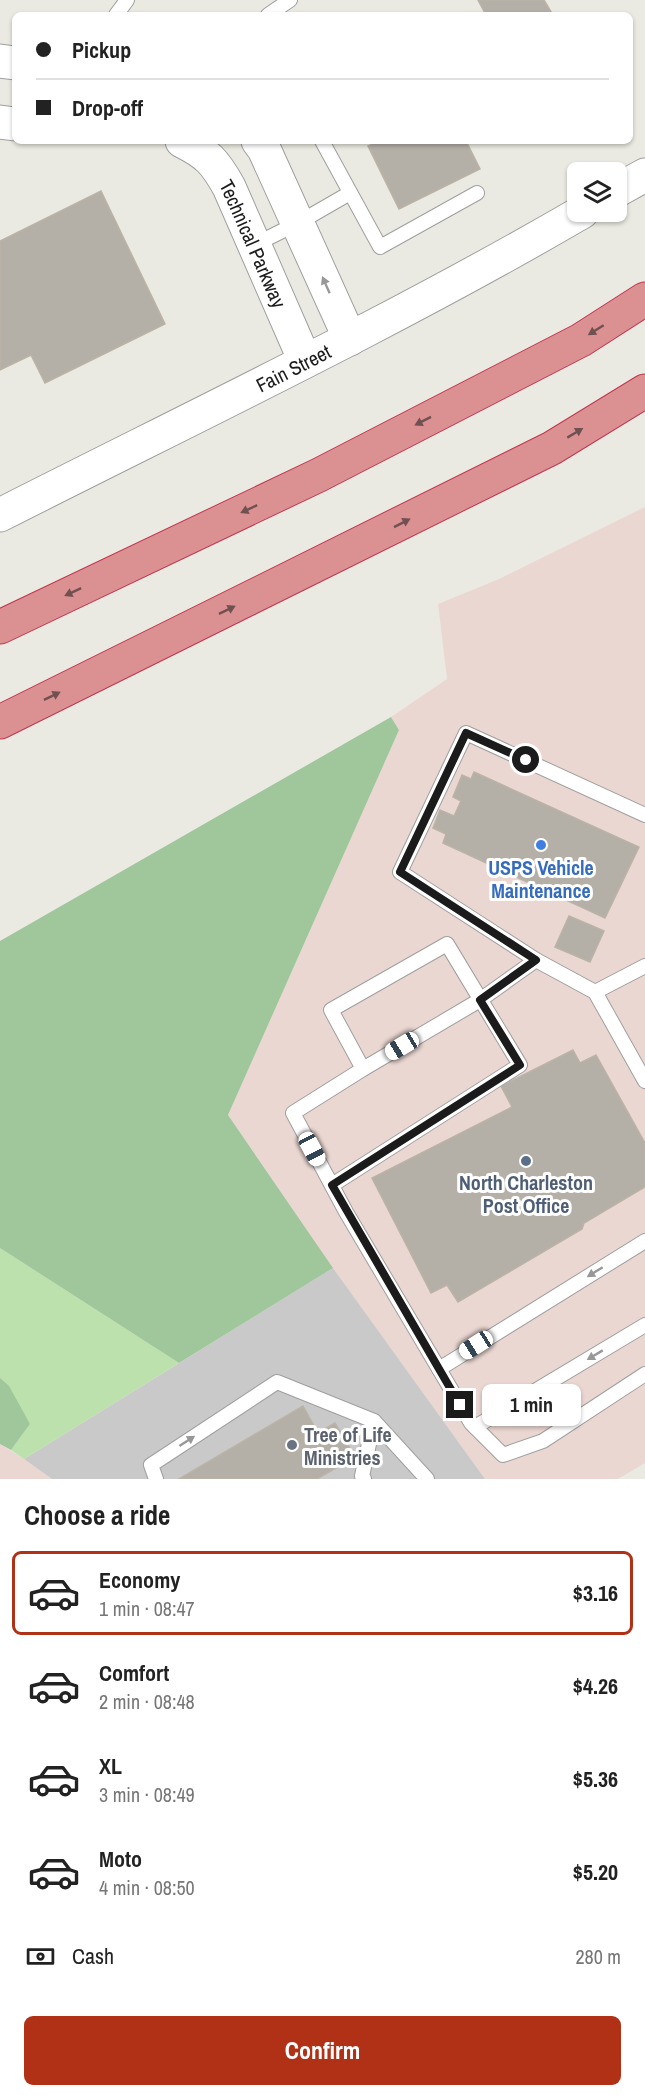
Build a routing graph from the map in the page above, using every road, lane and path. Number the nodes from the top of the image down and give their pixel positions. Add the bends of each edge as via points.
1 (290, 0) edge
2 (272, 12) edge
3 (194, 144) edge
4 (260, 144) edge
5 (324, 144) edge
6 (645, 175) edge
7 (627, 185) edge
8 (350, 193) junction
9 (477, 193) dead end
10 (567, 221) edge
11 (298, 223) junction
12 (254, 245) junction
13 (645, 299) edge
14 (350, 339) junction
15 (305, 361) junction
16 (645, 391) edge
17 (0, 515) edge
18 (0, 627) edge
19 (0, 722) edge
20 (645, 815) edge
21 (536, 960) junction
22 (645, 966) edge
23 (595, 992) junction
24 (480, 1000) junction
25 (363, 1069) junction
26 (645, 1081) edge
27 (332, 1185) junction
28 (645, 1241) edge
29 (645, 1325) edge
30 (439, 1368) junction
31 (645, 1374) edge
32 (374, 1420) junction
33 (475, 1426) junction
34 (156, 1479) edge
35 (364, 1479) edge
36 (427, 1479) edge

1 - 2 lane
3 - 12 street, Technical Parkway via 216,165
4 - 11 street
5 - 8 lane
6 - 7 street
8 - 9 lane via 380,247
8 - 11 lane
10 - 14 street, Fain Street
11 - 12 lane
14 -> 11 street
12 - 15 street, Technical Parkway
13 -> 18 highway via 581,340 319,475
14 - 15 street, Fain Street
15 - 17 street, Fain Street
19 -> 16 highway via 552,448
20 - 21 lane via 466,733 400,872
21 - 23 lane
21 - 24 lane
22 - 23 lane
23 - 26 lane
24 - 25 lane
24 - 25 lane via 447,944 331,1010
24 - 27 lane via 520,1065
25 - 27 lane via 293,1113
27 - 30 lane
28 -> 30 lane
29 -> 33 lane
30 - 33 lane
31 - 33 lane via 543,1441 502,1455
34 -> 32 lane via 150,1465 277,1382
32 - 35 lane
32 - 36 lane

